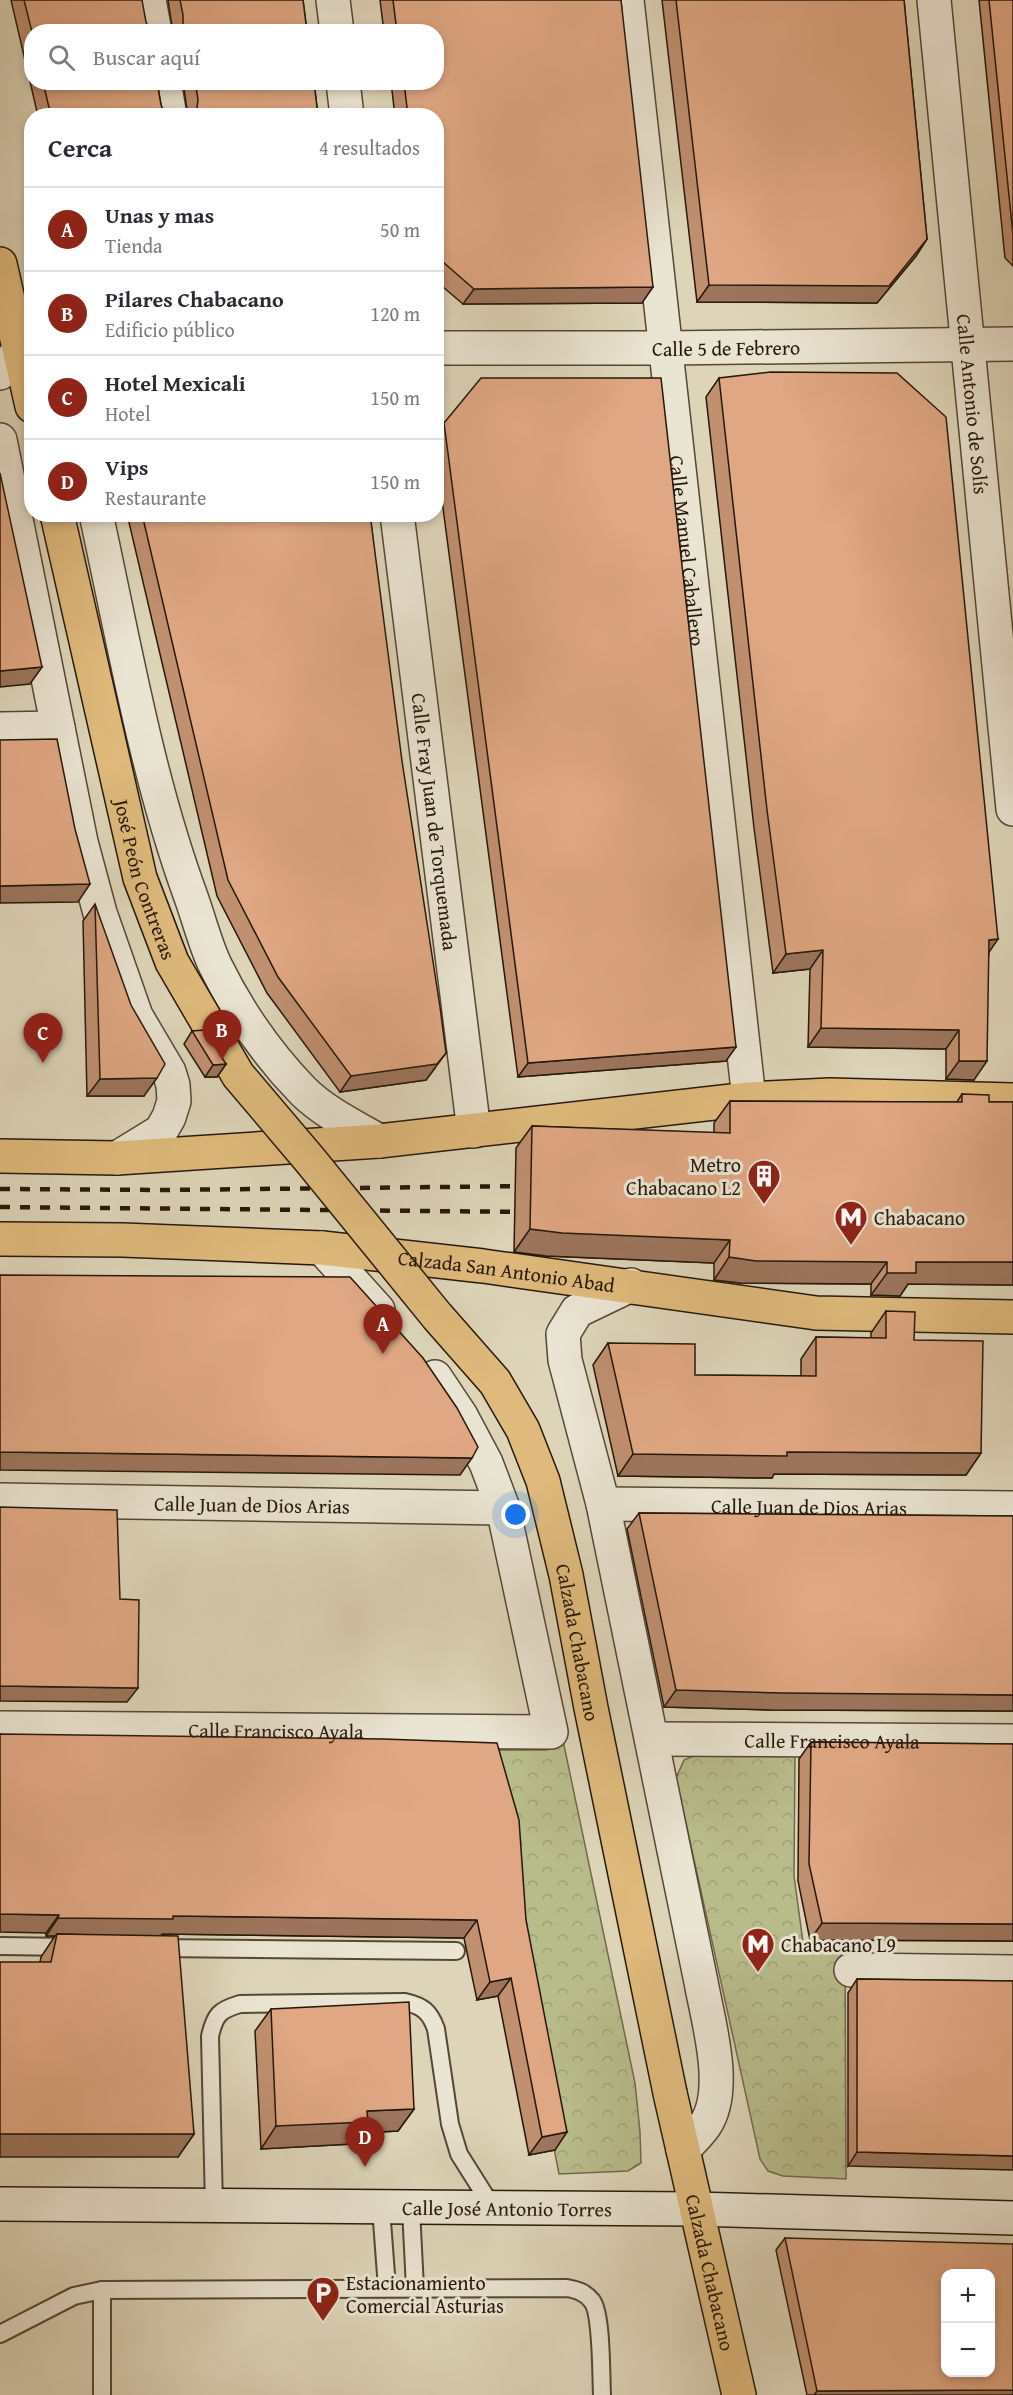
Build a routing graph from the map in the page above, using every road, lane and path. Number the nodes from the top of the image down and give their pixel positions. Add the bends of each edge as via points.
1 (149, 0) edge
2 (333, 0) edge
3 (627, 0) edge
4 (934, 0) edge
5 (154, 24) edge
6 (335, 24) edge
7 (165, 90) edge
8 (344, 90) edge
9 (169, 108) edge
10 (346, 108) edge
11 (0, 264) edge
12 (968, 343) junction
13 (1013, 344) edge
14 (444, 348) edge
15 (666, 348) junction
16 (16, 357) edge
17 (24, 382) edge
18 (0, 440) edge
19 (59, 522) edge
20 (98, 522) edge
21 (398, 522) edge
22 (58, 728) junction
23 (0, 729) edge
24 (1013, 809) edge
25 (749, 1100) junction
26 (1013, 1100) edge
27 (474, 1131) junction
28 (379, 1141) junction
29 (0, 1156) edge
30 (117, 1158) junction
31 (340, 1197) joint
32 (0, 1239) edge
33 (322, 1248) junction
34 (631, 1285) junction
35 (1013, 1317) edge
36 (397, 1331) edge
37 (419, 1356) edge
38 (0, 1500) edge
39 (603, 1504) junction
40 (504, 1508) junction
41 (1013, 1508) edge
42 (0, 1728) edge
43 (652, 1739) junction
44 (1013, 1740) edge
45 (0, 1946) edge
46 (84, 1947) edge
47 (144, 1947) edge
48 (456, 1951) dead end
49 (851, 1970) dead end
50 (1013, 1972) edge
51 (683, 2150) junction
52 (0, 2204) edge
53 (214, 2206) junction
54 (396, 2208) junction
55 (494, 2209) junction
56 (696, 2209) junction
57 (1013, 2218) edge
58 (387, 2288) junction
59 (415, 2288) junction
60 (102, 2290) junction
61 (0, 2334) edge
62 (102, 2395) edge
63 (602, 2395) edge
64 (739, 2395) edge

1 - 5 street
2 - 6 street
3 - 15 street, Calle Manuel Caballero
4 - 12 street, Calle Antonio de Solís
7 - 9 street
8 - 10 street
11 - 16 main road
12 - 13 street, Calle 5 de Febrero
12 - 15 street, Calle 5 de Febrero
12 - 24 street, Calle Antonio de Solís
14 - 15 street, Calle 5 de Febrero
15 - 25 street, Calle Manuel Caballero
16 - 17 main road
18 - 22 street
19 - 31 main road, José Peón Contreras, bridge via 140,878 172,962 238,1076
20 - 28 street, José Peón Contreras via 150,762 179,865 214,963 244,1018 305,1093
21 - 27 street, Calle Fray Juan de Torquemada
22 - 23 street
22 - 30 street via 100,913 136,1017 173,1085 174,1101 161,1131
25 - 26 main road via 830,1095
25 - 27 main road
27 - 28 main road
28 - 30 main road
29 - 30 main road
31 - 51 main road, Calzada Chabacano, bridge via 495,1382 523,1430 543,1481 566,1575
32 - 33 main road, Calzada San Antonio Abad
33 - 34 main road, Calzada San Antonio Abad
33 - 36 street
34 - 35 main road, Calzada San Antonio Abad via 816,1313
34 - 39 street via 577,1311 563,1334 566,1360
37 - 40 street via 461,1416
38 - 40 street, Calle Juan de Dios Arias
39 - 41 street, Calle Juan de Dios Arias
39 - 43 street
40 - 42 street, Calle Francisco Ayala via 551,1732
43 - 44 street, Calle Francisco Ayala
43 - 51 street via 714,2059 716,2094 706,2124
45 - 46 lane
47 - 48 lane
49 - 50 street
51 - 56 main road, Calzada Chabacano
52 - 53 street, Calle José Antonio Torres
53 - 54 street, Calle José Antonio Torres
53 - 55 lane via 210,2036 213,2020 224,2008 240,2004 405,2002 420,2006 431,2015 459,2154
54 - 55 street, Calle José Antonio Torres
54 - 58 lane
54 - 59 lane
55 - 56 street, Calle José Antonio Torres
56 - 57 street, Calle José Antonio Torres
56 - 64 main road, Calzada Chabacano
58 - 59 lane
58 - 60 lane
59 - 63 lane via 567,2288 582,2292 593,2302 598,2317
60 - 61 lane via 74,2296
60 - 62 lane

